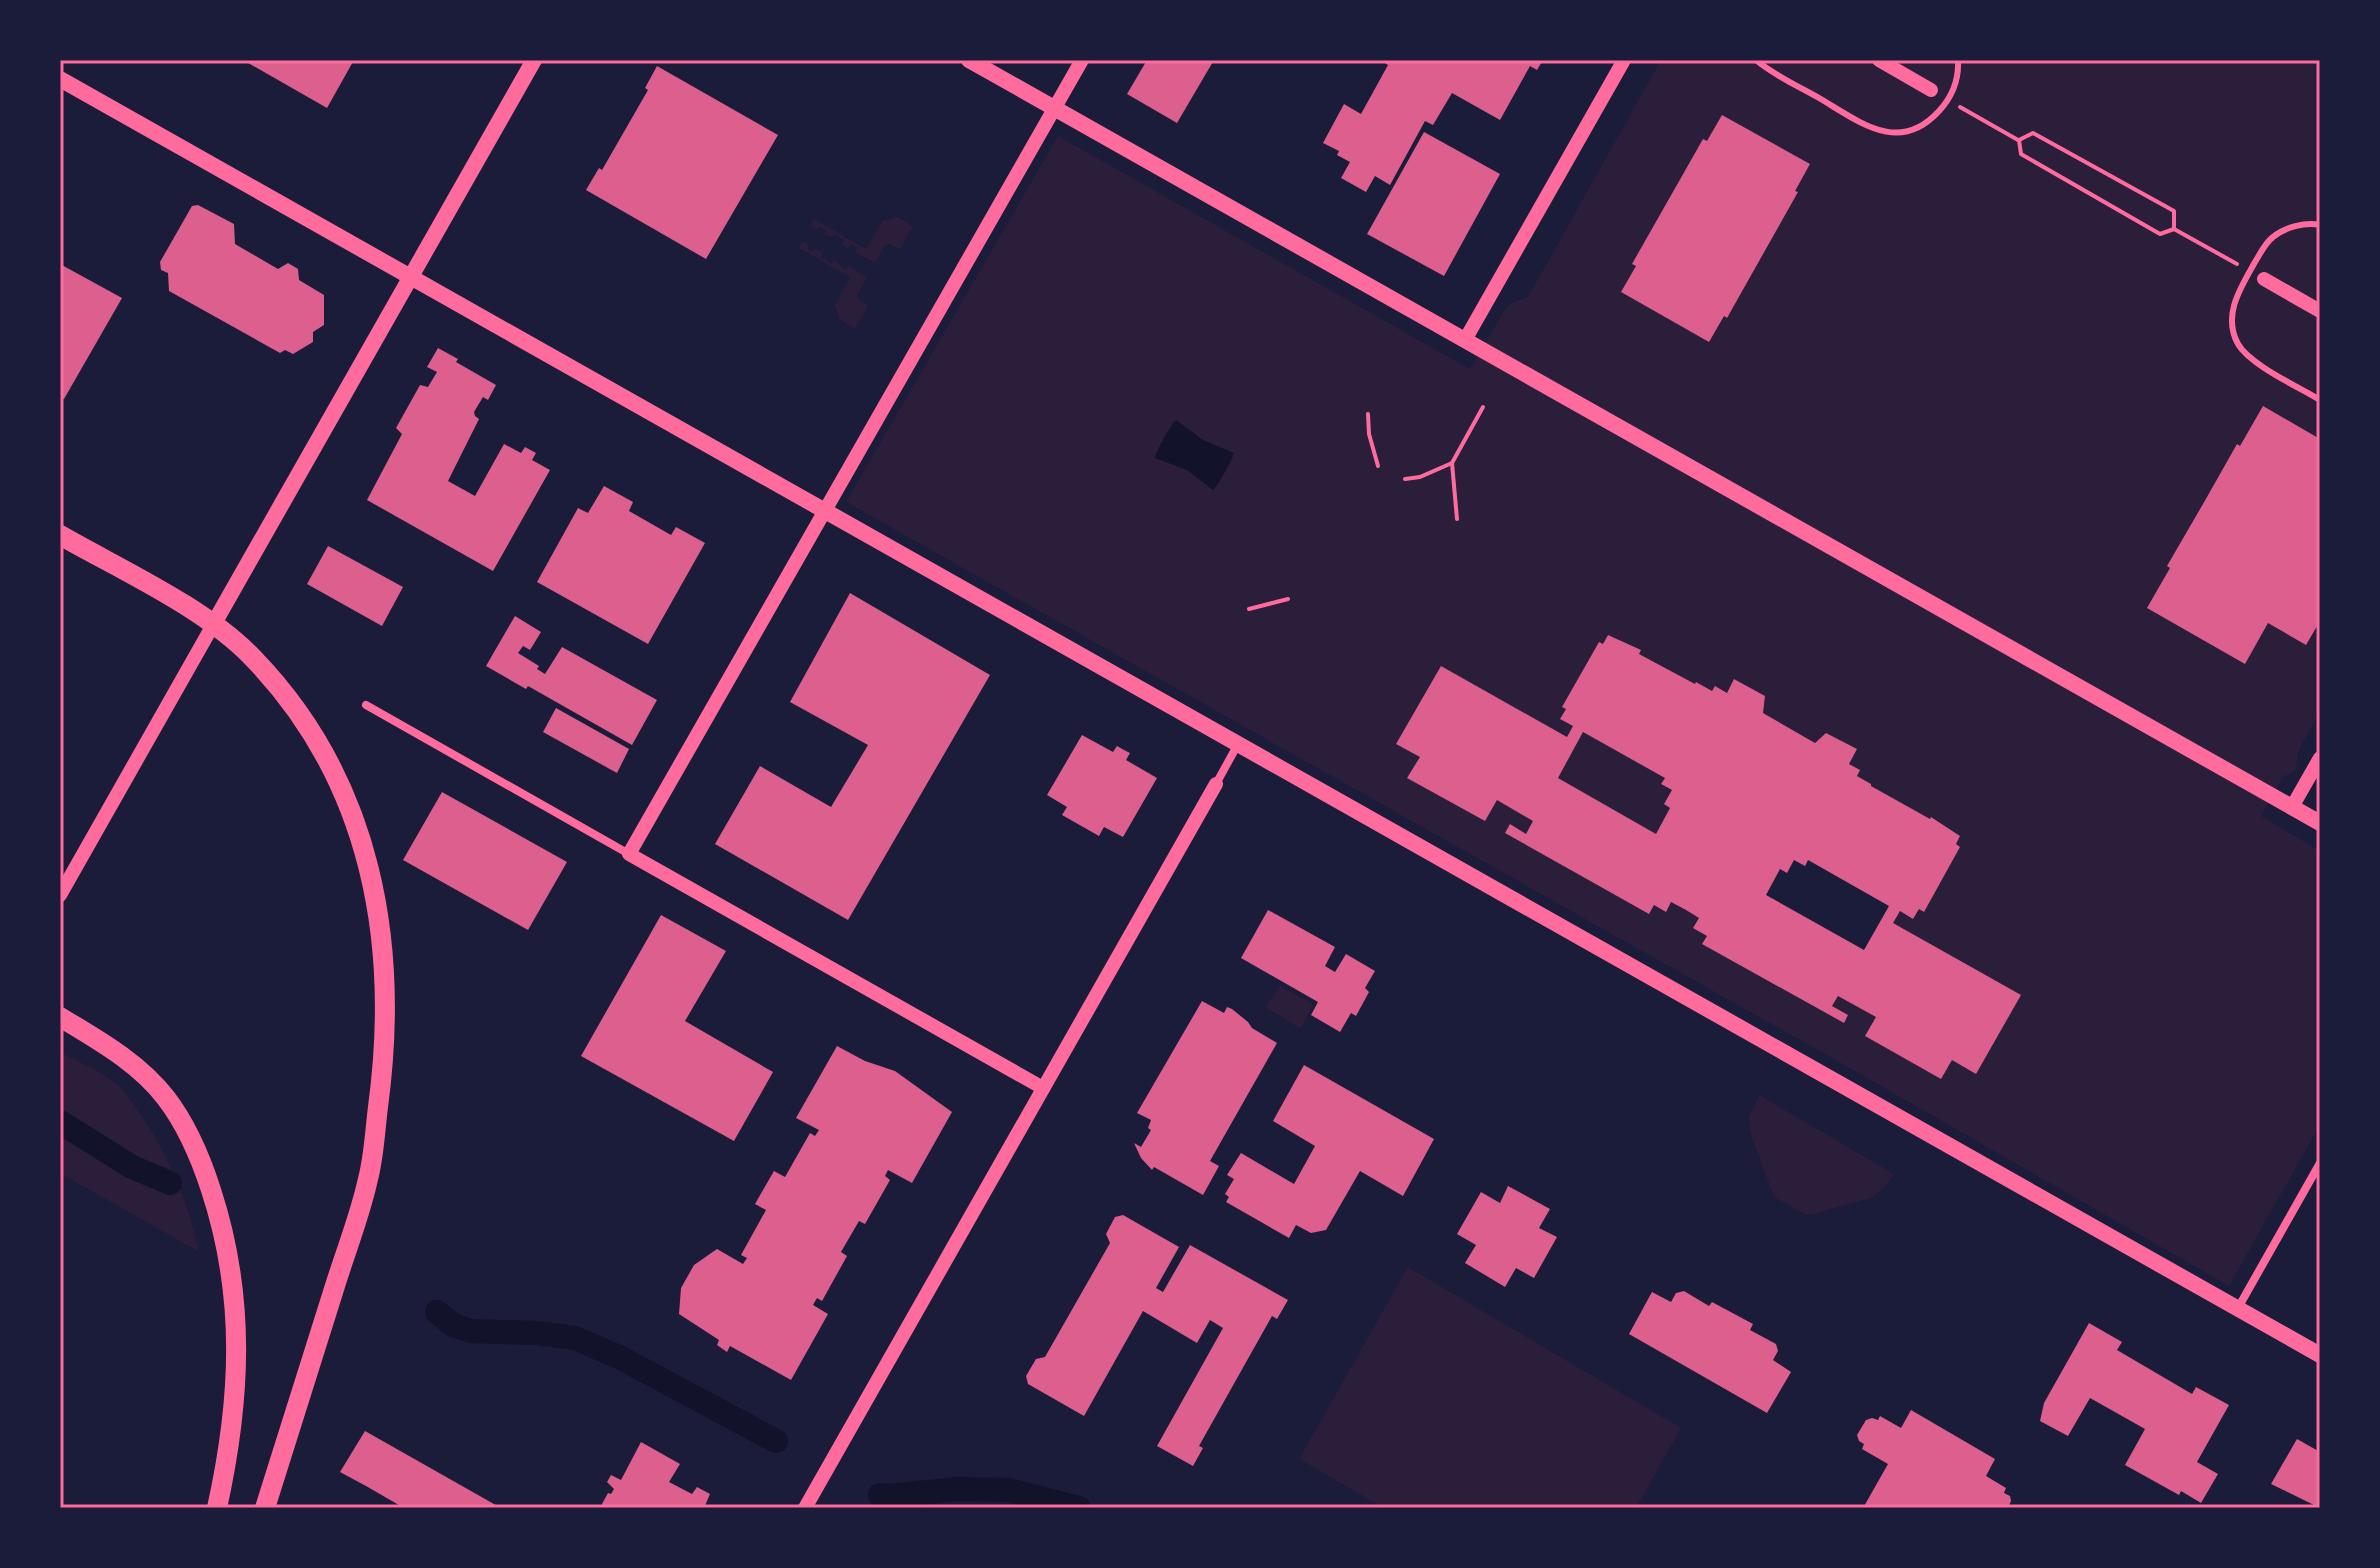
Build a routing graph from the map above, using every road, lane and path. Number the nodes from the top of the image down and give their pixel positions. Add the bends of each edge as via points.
1 (534, 60) edge
2 (969, 60) edge
3 (1082, 60) edge
4 (1624, 60) edge
5 (1756, 60) edge
6 (1879, 60) edge
7 (1958, 60) edge
8 (60, 79) edge
9 (1931, 90) dead end
10 (1948, 99) junction
11 (1055, 108) junction
12 (2019, 140) junction
13 (2320, 225) edge
14 (2174, 229) junction
15 (2250, 272) junction
16 (411, 276) junction
17 (2264, 279) dead end
18 (2320, 311) edge
19 (1465, 340) junction
20 (2320, 400) edge
21 (1483, 407) dead end
22 (1368, 414) dead end
23 (1452, 463) junction
24 (1378, 466) dead end
25 (1405, 479) dead end
26 (825, 511) junction
27 (1457, 519) dead end
28 (60, 535) edge
29 (1288, 599) dead end
30 (1249, 609) dead end
31 (213, 625) junction
32 (366, 705) dead end
33 (1238, 744) junction
34 (2320, 758) edge
35 (1216, 784) joint
36 (2292, 807) junction
37 (2320, 823) edge
38 (629, 854) junction
39 (60, 895) edge
40 (60, 1017) edge
41 (1043, 1088) junction
42 (2320, 1163) edge
43 (2238, 1308) junction
44 (2320, 1355) edge
45 (217, 1508) edge
46 (265, 1508) edge
47 (805, 1508) edge

1 - 16 main road
2 - 11 main road
3 - 11 street
4 - 19 street
5 - 10 lane via 1880,131 1914,130
6 - 9 street
7 - 10 lane
8 - 16 main road
10 - 12 path
11 - 19 main road
11 - 26 street
12 - 14 path via 2021,154 2135,220 2160,234
12 - 14 path via 2033,133 2174,211
13 - 15 lane via 2299,225 2274,235
14 - 15 path
15 - 20 lane via 2232,316 2238,344 2247,356
16 - 26 main road
16 - 31 main road
17 - 18 street
19 - 36 main road
21 - 23 path
22 - 24 path
23 - 25 path
23 - 27 path
26 - 33 main road
26 - 38 street
28 - 31 highway
29 - 30 path
31 - 39 street
31 - 46 highway via 253,658 298,711 327,760 354,815 376,893 385,972 384,1059 368,1179
32 - 38 street
33 - 35 street
33 - 43 main road
34 - 36 street
35 - 41 street
36 - 37 main road
38 - 41 street
40 - 45 highway via 111,1047 166,1098 197,1153 216,1204 237,1321 232,1428
41 - 47 street
42 - 43 street
43 - 44 main road

